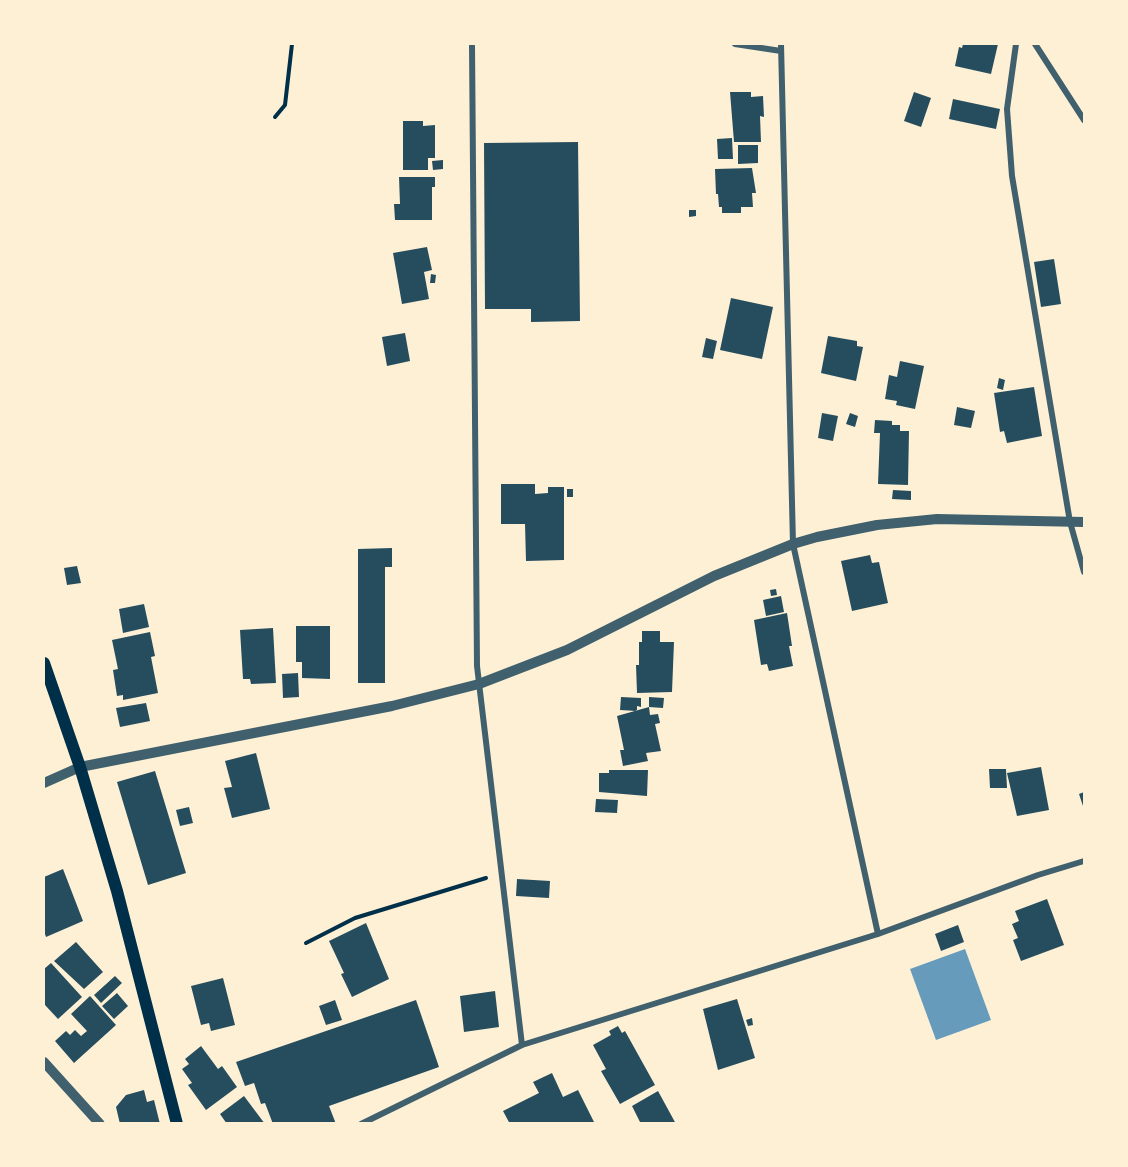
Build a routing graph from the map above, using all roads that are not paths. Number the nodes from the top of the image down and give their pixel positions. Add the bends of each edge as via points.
1 (472, 44) edge
2 (735, 44) edge
3 (1016, 44) edge
4 (1035, 44) edge
5 (781, 47) edge
6 (1084, 120) edge
7 (1070, 522) junction
8 (1084, 522) edge
9 (793, 544) junction
10 (1084, 572) edge
11 (44, 663) edge
12 (479, 684) junction
13 (80, 767) junction
14 (44, 783) edge
15 (1084, 861) edge
16 (878, 934) junction
17 (522, 1045) junction
18 (44, 1062) edge
19 (100, 1124) edge
20 (177, 1124) edge
21 (361, 1124) edge

1 - 12 street
2 - 5 street
3 - 7 street via 1007,109 1012,176
4 - 6 street
5 - 9 street
7 - 8 street
7 - 9 street via 907,521 847,530
7 - 10 street
9 - 12 street via 714,576 567,650
9 - 16 street
11 - 13 main road
12 - 13 street via 392,706
12 - 17 street
13 - 14 street
13 - 20 main road via 117,891
15 - 16 street
16 - 17 street
17 - 21 street
18 - 19 street

